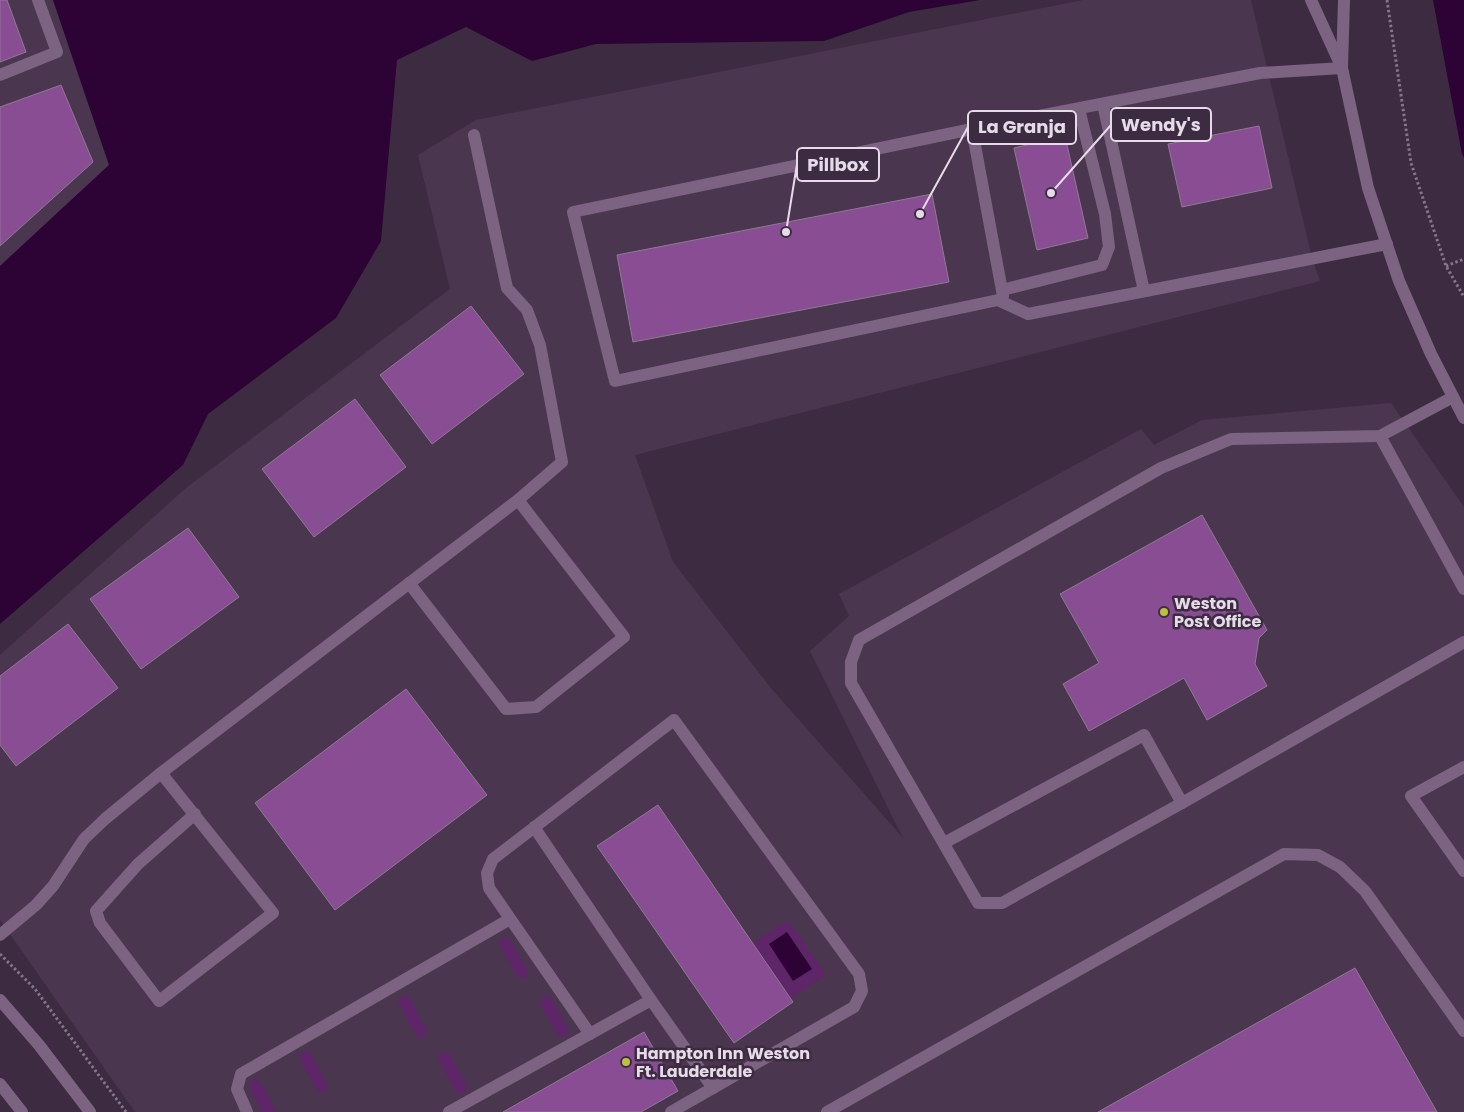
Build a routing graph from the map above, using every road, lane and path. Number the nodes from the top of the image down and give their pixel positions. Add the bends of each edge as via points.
1 (38, 0) edge
2 (1310, 0) edge
3 (1344, 0) edge
4 (1387, 0) edge
5 (1342, 68) junction
6 (0, 75) edge
7 (1103, 104) junction
8 (1079, 108) junction
9 (972, 130) junction
10 (474, 135) dead end
11 (1387, 244) junction
12 (1464, 259) edge
13 (1446, 266) junction
14 (1002, 290) junction
15 (1144, 291) junction
16 (1464, 298) edge
17 (1005, 303) junction
18 (1453, 397) junction
19 (1464, 418) edge
20 (1380, 436) junction
21 (518, 500) junction
22 (408, 582) junction
23 (1464, 590) edge
24 (1464, 642) edge
25 (1464, 767) edge
26 (161, 773) junction
27 (1182, 803) junction
28 (195, 814) junction
29 (534, 828) junction
30 (944, 843) junction
31 (1464, 871) edge
32 (510, 919) junction
33 (0, 935) edge
34 (0, 954) edge
35 (0, 1000) edge
36 (650, 1000) junction
37 (1464, 1031) edge
38 (590, 1034) junction
39 (0, 1084) edge
40 (713, 1088) junction
41 (22, 1112) edge
42 (90, 1112) edge
43 (126, 1112) edge
44 (247, 1112) edge
45 (449, 1112) edge
46 (671, 1112) edge
47 (827, 1112) edge

1 - 6 street via 57,52
2 - 5 street
3 - 5 street
4 - 13 path via 1411,163
5 - 7 street via 1260,73
5 - 11 street via 1368,188
7 - 8 street
7 - 15 street
8 - 9 street
8 - 14 street via 1105,214 1109,247 1102,265
9 - 14 street
9 - 17 street via 573,212 615,381 998,300
10 - 21 street via 507,288 527,310 540,345 562,462
11 - 15 street
11 - 18 street via 1399,281
12 - 13 path
13 - 16 path
14 - 17 street
15 - 17 street via 1028,314
18 - 19 street
18 - 20 street
20 - 23 street
20 - 30 street via 1232,439 1161,468 859,640 850,662 851,682
21 - 22 street
21 - 22 street via 624,637 536,707 506,709
22 - 26 street
24 - 27 street
25 - 31 street via 1411,796
26 - 28 street
26 - 33 street via 84,839 53,886
27 - 30 street via 1002,904 978,903
27 - 30 street via 1144,735
28 - 28 street via 138,864 96,911 100,923 159,1001 273,913
29 - 32 street via 493,859 487,873 489,888
29 - 36 street
29 - 40 street via 674,720 859,974 862,991 854,1007
32 - 38 street
32 - 44 street via 240,1074 237,1089
34 - 43 path via 35,989
35 - 42 street
36 - 38 street
36 - 40 street
37 - 47 street via 1365,891 1340,867 1318,855 1284,854
38 - 45 street
39 - 41 street
40 - 46 street

